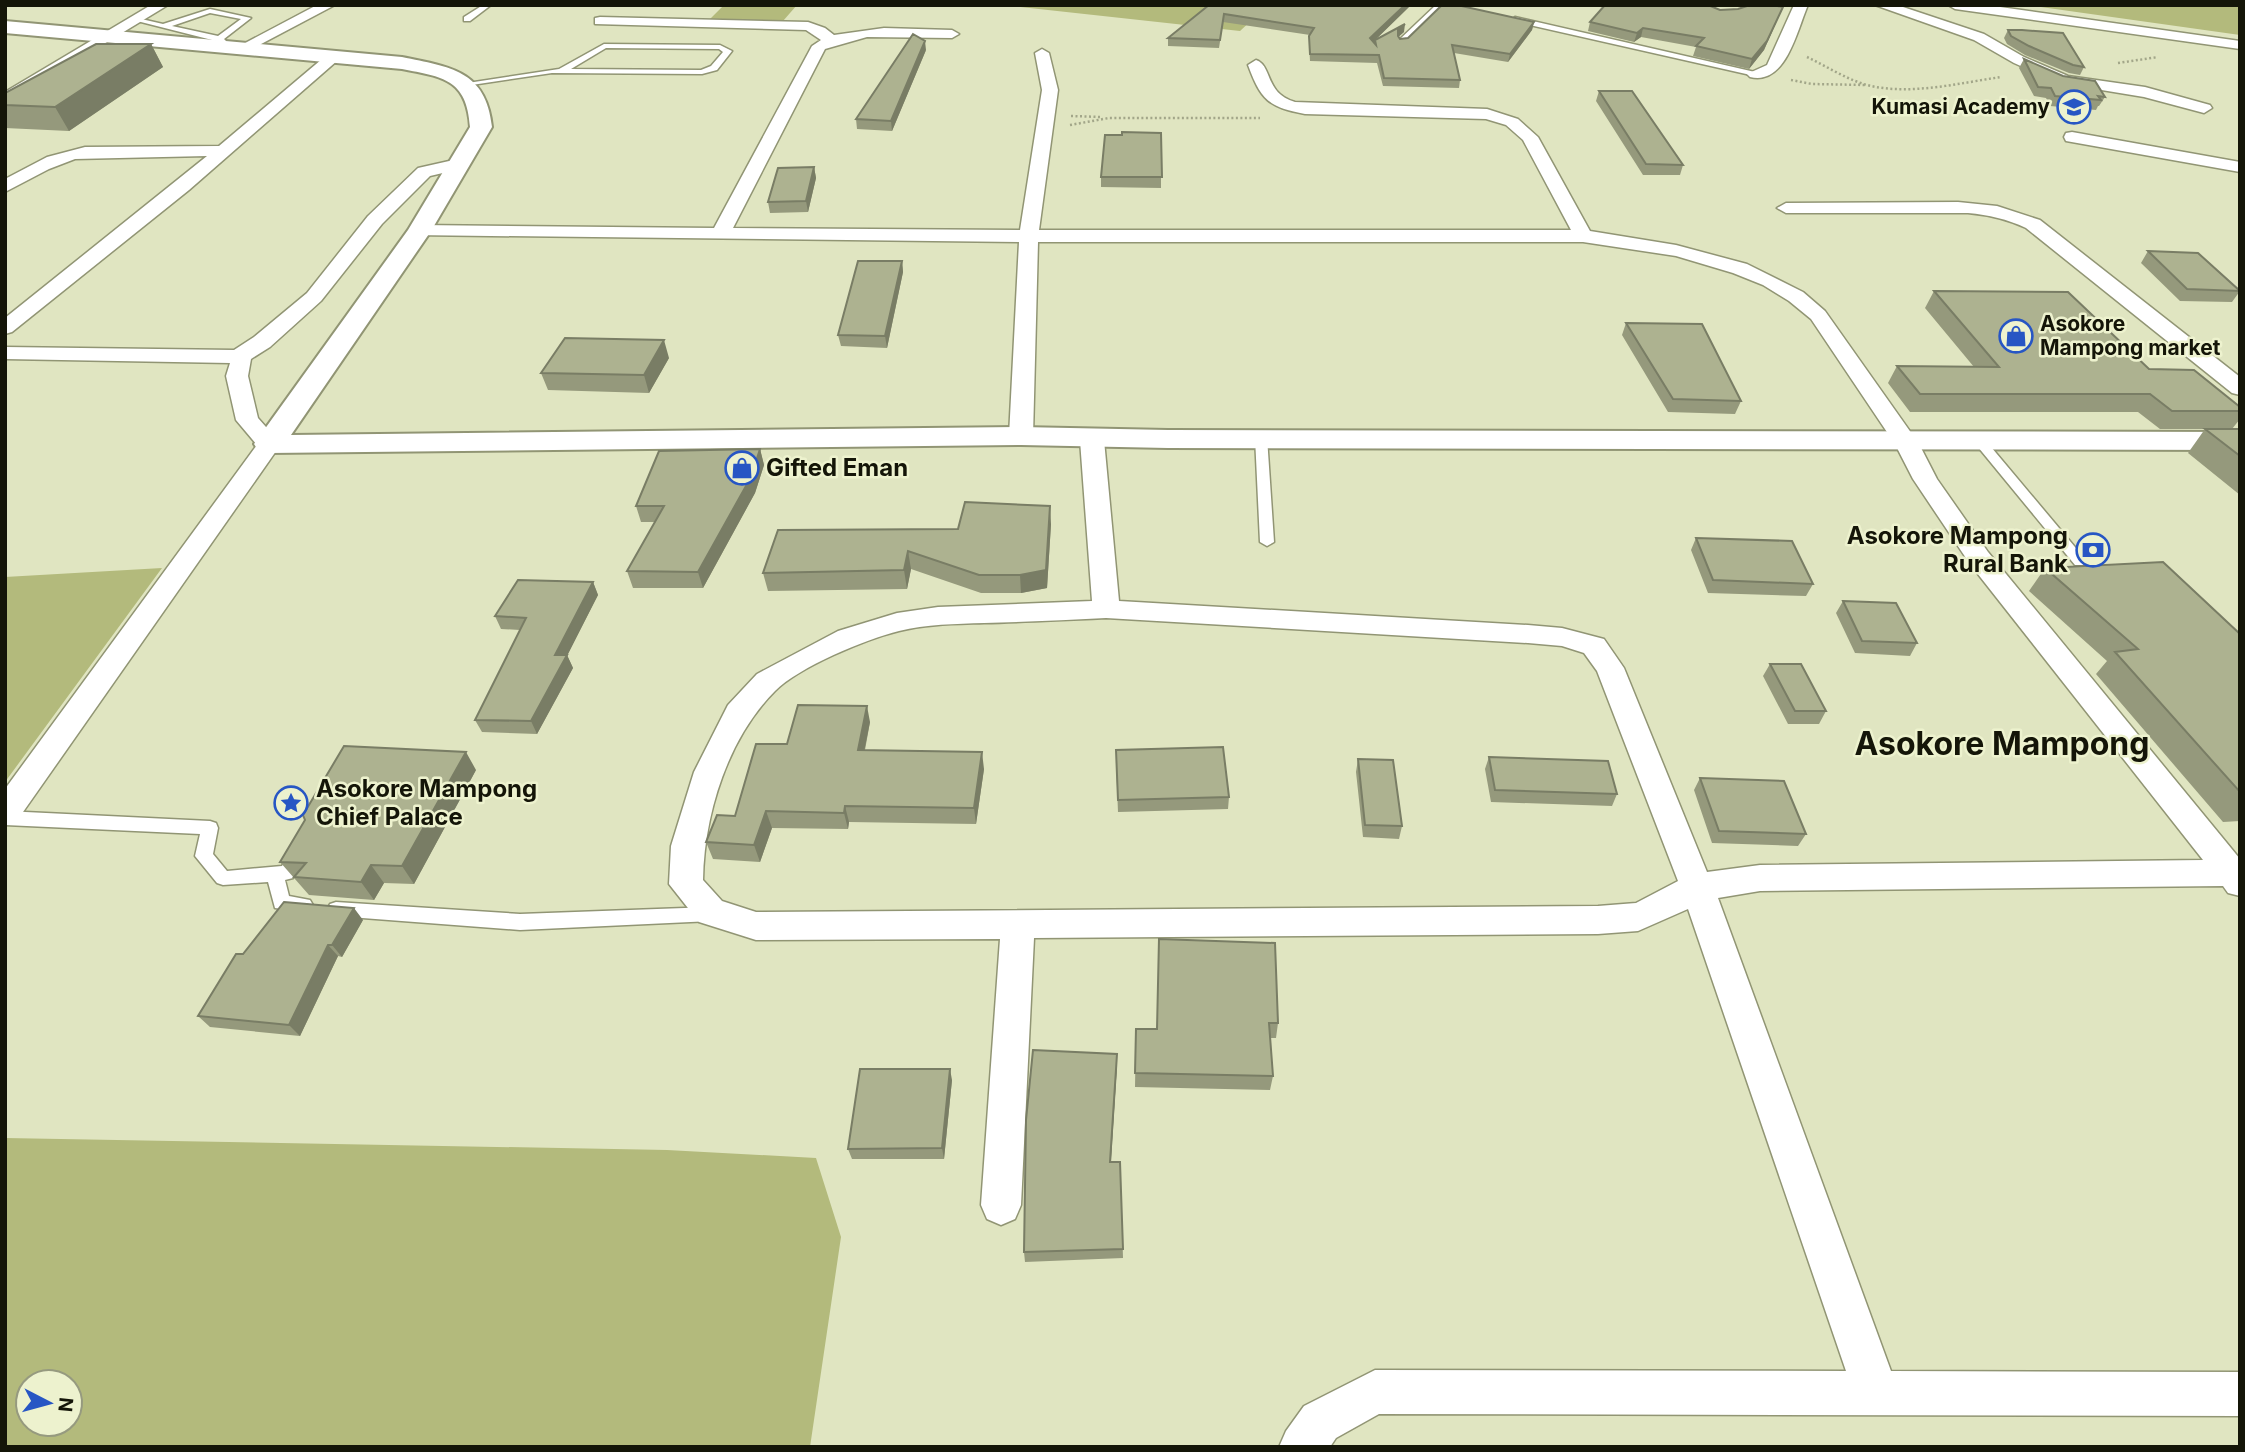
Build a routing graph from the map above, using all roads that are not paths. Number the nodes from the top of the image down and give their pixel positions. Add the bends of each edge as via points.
1 (161, 5) edge
2 (328, 5) edge
3 (488, 5) edge
4 (1440, 5) edge
5 (1801, 5) edge
6 (1882, 5) edge
7 (1955, 5) edge
8 (1510, 18) edge
9 (467, 19) dead end
10 (137, 20) junction
11 (600, 21) dead end
12 (164, 26) junction
13 (5, 27) edge
14 (952, 34) dead end
15 (109, 38) junction
16 (831, 40) junction
17 (1402, 42) edge
18 (218, 43) junction
19 (2240, 45) edge
20 (239, 50) junction
21 (1042, 53) dead end
22 (333, 57) junction
23 (1256, 65) dead end
24 (561, 71) junction
25 (1755, 74) joint
26 (465, 84) junction
27 (5, 99) edge
28 (2204, 108) dead end
29 (2072, 138) dead end
30 (223, 151) junction
31 (458, 164) junction
32 (2240, 167) edge
33 (5, 187) edge
34 (1786, 208) dead end
35 (418, 230) junction
36 (721, 233) junction
37 (1029, 236) junction
38 (1583, 236) junction
39 (5, 328) edge
40 (5, 353) edge
41 (239, 357) junction
42 (2240, 388) edge
43 (1021, 436) junction
44 (1261, 437) junction
45 (1092, 440) junction
46 (2240, 441) edge
47 (1907, 443) junction
48 (270, 444) junction
49 (1982, 444) junction
50 (1266, 542) dead end
51 (2080, 562) dead end
52 (1107, 609) junction
53 (5, 816) edge
54 (307, 837) edge
55 (275, 873) junction
56 (2236, 878) edge
57 (1697, 887) junction
58 (715, 914) junction
59 (1018, 925) junction
60 (1001, 1205) dead end
61 (1875, 1392) junction
62 (2240, 1394) edge
63 (1302, 1447) edge

1 - 10 street
2 - 20 street
3 - 9 lane
4 - 17 lane
5 - 25 street via 1773,67
6 - 28 street via 1979,37 2064,80 2145,92
7 - 19 street
8 - 25 lane
10 - 12 lane
10 - 15 street
11 - 16 street via 808,26
12 - 18 lane
12 - 18 lane via 210,10 247,18
13 - 15 street
14 - 16 street via 864,34
15 - 18 street
15 - 27 street
16 - 36 street via 819,46
18 - 20 street
20 - 22 street
21 - 37 street via 1050,90
22 - 26 street via 413,65 444,72
22 - 30 street
23 - 38 street via 1267,96 1279,105 1457,111 1512,122 1530,137
24 - 24 lane via 702,72 714,68 728,51 720,47 604,46
24 - 26 lane
26 - 31 street via 477,94 481,127
29 - 32 street
30 - 33 street via 66,154
30 - 39 street
31 - 35 street
31 - 41 street via 424,172 375,220 314,297
34 - 42 street via 1958,207 2012,214 2033,224
35 - 36 street
35 - 48 street
36 - 37 street
37 - 38 street
37 - 43 street
38 - 47 street via 1670,248 1784,286 1818,314
40 - 41 street
41 - 48 street via 242,361 236,376 247,420
43 - 45 street
43 - 48 street
44 - 45 street
44 - 47 street
44 - 50 lane
45 - 52 street
46 - 49 street
47 - 49 street
47 - 56 street via 1925,479 1979,558
48 - 53 street
49 - 51 lane
52 - 57 street via 1528,634 1594,646 1610,668
52 - 58 street via 897,622 848,638 767,681 738,713 709,772 687,846 686,884
53 - 55 lane via 211,828 204,856 223,878
54 - 55 lane via 287,873
55 - 58 lane via 281,903 339,909 520,922
56 - 57 street via 1760,878
57 - 59 street via 1638,917 1598,920
57 - 61 street
58 - 59 street via 756,926
59 - 60 street
61 - 62 street
61 - 63 street via 1376,1392 1320,1422

